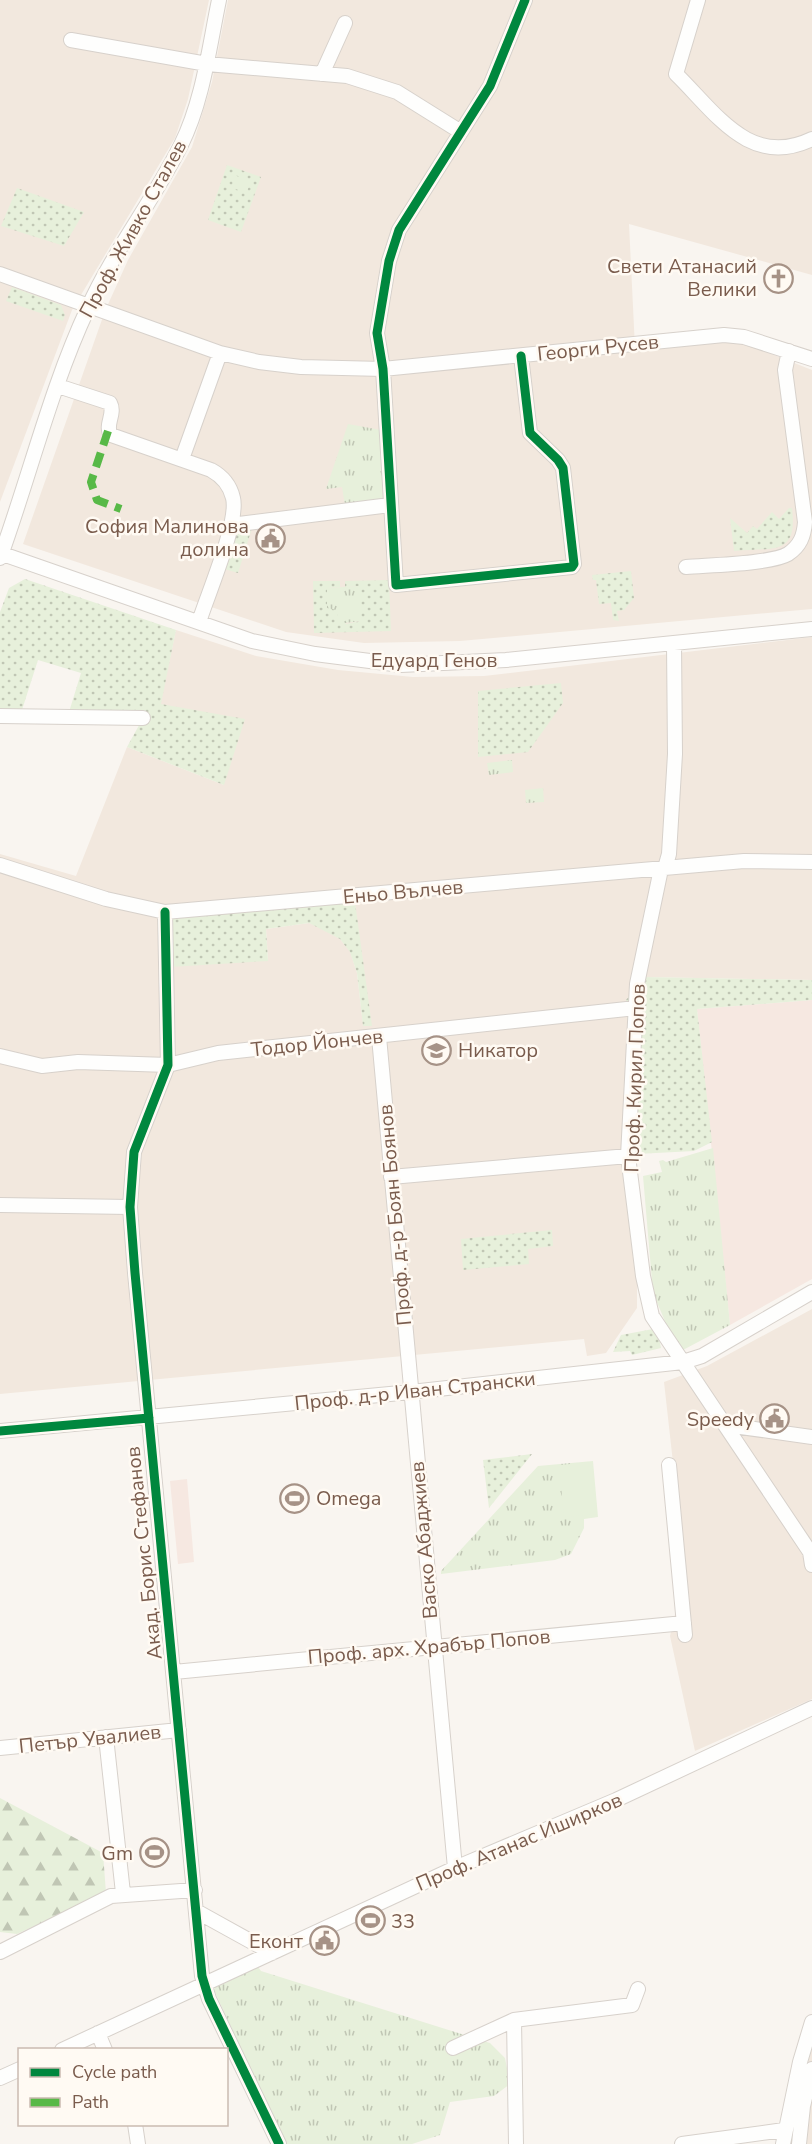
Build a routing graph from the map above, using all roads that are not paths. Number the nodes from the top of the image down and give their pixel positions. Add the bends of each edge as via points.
1 (219, 0) edge
2 (525, 0) edge
3 (699, 0) edge
4 (345, 23) dead end
5 (71, 40) dead end
6 (207, 64) junction
7 (322, 74) junction
8 (461, 132) junction
9 (812, 139) edge
10 (0, 274) edge
11 (88, 306) junction
12 (789, 351) junction
13 (220, 353) junction
14 (521, 357) junction
15 (812, 359) edge
16 (383, 369) junction
17 (58, 386) junction
18 (182, 459) junction
19 (390, 505) junction
20 (231, 525) junction
21 (0, 555) edge
22 (686, 567) dead end
23 (199, 622) junction
24 (812, 629) edge
25 (674, 644) junction
26 (0, 716) edge
27 (143, 718) dead end
28 (812, 862) edge
29 (0, 865) edge
30 (663, 868) junction
31 (165, 912) junction
32 (636, 1008) junction
33 (379, 1037) junction
34 (0, 1056) edge
35 (168, 1065) junction
36 (628, 1156) junction
37 (391, 1177) junction
38 (0, 1205) edge
39 (130, 1207) junction
40 (812, 1292) edge
41 (683, 1362) junction
42 (411, 1392) junction
43 (149, 1418) junction
44 (726, 1425) junction
45 (0, 1431) edge
46 (812, 1437) edge
47 (669, 1465) dead end
48 (811, 1556) edge
49 (433, 1647) junction
50 (174, 1672) junction
51 (812, 1708) edge
52 (179, 1730) junction
53 (106, 1737) junction
54 (0, 1748) edge
55 (455, 1868) junction
56 (195, 1890) junction
57 (123, 1893) junction
58 (196, 1911) junction
59 (0, 1952) edge
60 (272, 1953) junction
61 (204, 1984) junction
62 (638, 1989) dead end
63 (514, 2019) junction
64 (812, 2022) edge
65 (98, 2033) junction
66 (64, 2048) edge
67 (105, 2048) edge
68 (453, 2048) dead end
69 (812, 2069) edge
70 (18, 2070) edge
71 (0, 2078) edge
72 (135, 2126) edge
73 (784, 2137) edge
74 (138, 2144) edge
75 (279, 2144) edge
76 (516, 2144) edge
77 (682, 2144) edge
78 (799, 2144) edge

1 - 6 street, Проф. Живко Сталев
2 - 8 street via 490,86
3 - 9 street via 676,74 752,144 781,148
4 - 7 street
5 - 6 street
6 - 7 street
6 - 11 street, Проф. Живко Сталев via 181,144
7 - 8 street via 347,76 397,92
8 - 16 street via 394,242 377,333
10 - 11 street, Георги Русев
11 - 13 street, Георги Русев
11 - 17 street, Проф. Живко Сталев
12 - 14 street, Георги Русев via 744,337 710,336
12 - 15 street, Георги Русев
12 - 22 street via 785,370 804,535 787,555
13 - 16 street, Георги Русев via 302,367
13 - 18 street
14 - 16 street, Георги Русев
14 - 19 street via 530,433 563,468 572,567 396,585
16 - 19 street
17 - 18 street via 110,403 111,435
17 - 21 street, Проф. Живко Сталев
18 - 20 street via 211,470 225,481 233,497
19 - 20 street
20 - 23 street
21 - 23 street, Едуард Генов
23 - 25 street, Едуард Генов via 292,649 401,665 506,660
24 - 25 street, Едуард Генов
25 - 30 street, Проф. Кирил Попов via 675,753 669,854
26 - 27 street
28 - 30 street, Еньо Вълчев via 744,861
29 - 31 street, Еньо Вълчев via 106,899
30 - 31 street, Еньо Вълчев
30 - 32 street, Проф. Кирил Попов via 639,968
31 - 35 street, Акад. Борис Стефанов
32 - 33 street, Тодор Йончев
32 - 36 street, Проф. Кирил Попов
33 - 35 street, Тодор Йончев via 218,1053
33 - 37 street, Проф. д-р Боян Боянов
34 - 35 street, Тодор Йончев via 42,1066 78,1062
35 - 39 street, Акад. Борис Стефанов via 134,1152
36 - 37 street
36 - 41 street, Проф. Кирил Попов via 652,1316
37 - 42 street, Проф. д-р Боян Боянов
38 - 39 street
39 - 43 street, Акад. Борис Стефанов
40 - 41 street, Проф. д-р Иван Странски via 702,1356
41 - 42 street, Проф. д-р Иван Странски
41 - 44 street, Проф. Кирил Попов
42 - 43 street, Проф. д-р Иван Странски
42 - 49 street, Васко Абаджиев
43 - 45 street, Проф. д-р Иван Странски
43 - 50 street, Акад. Борис Стефанов
44 - 46 street
44 - 48 street, Проф. Кирил Попов
47 - 49 street, Проф. арх. Храбър Попов via 685,1629
49 - 50 street, Проф. арх. Храбър Попов
49 - 55 street, Васко Абаджиев
50 - 52 street, Акад. Борис Стефанов
51 - 55 street, Проф. Атанас Иширков via 616,1800
52 - 53 street, Петър Увалиев
52 - 56 street, Акад. Борис Стефанов
53 - 54 street, Петър Увалиев
53 - 57 street
55 - 60 street, Проф. Атанас Иширков
56 - 57 street
56 - 58 street, Акад. Борис Стефанов
57 - 59 street
58 - 60 street
58 - 61 street, Акад. Борис Стефанов
60 - 61 street, Проф. Атанас Иширков
61 - 65 street, Проф. Атанас Иширков
61 - 75 street, Акад. Борис Стефанов
62 - 63 street via 632,2005
63 - 68 street
63 - 76 street
64 - 73 street
65 - 66 street, Проф. Атанас Иширков
65 - 67 street
69 - 78 street
70 - 71 street
72 - 74 street
73 - 77 street

